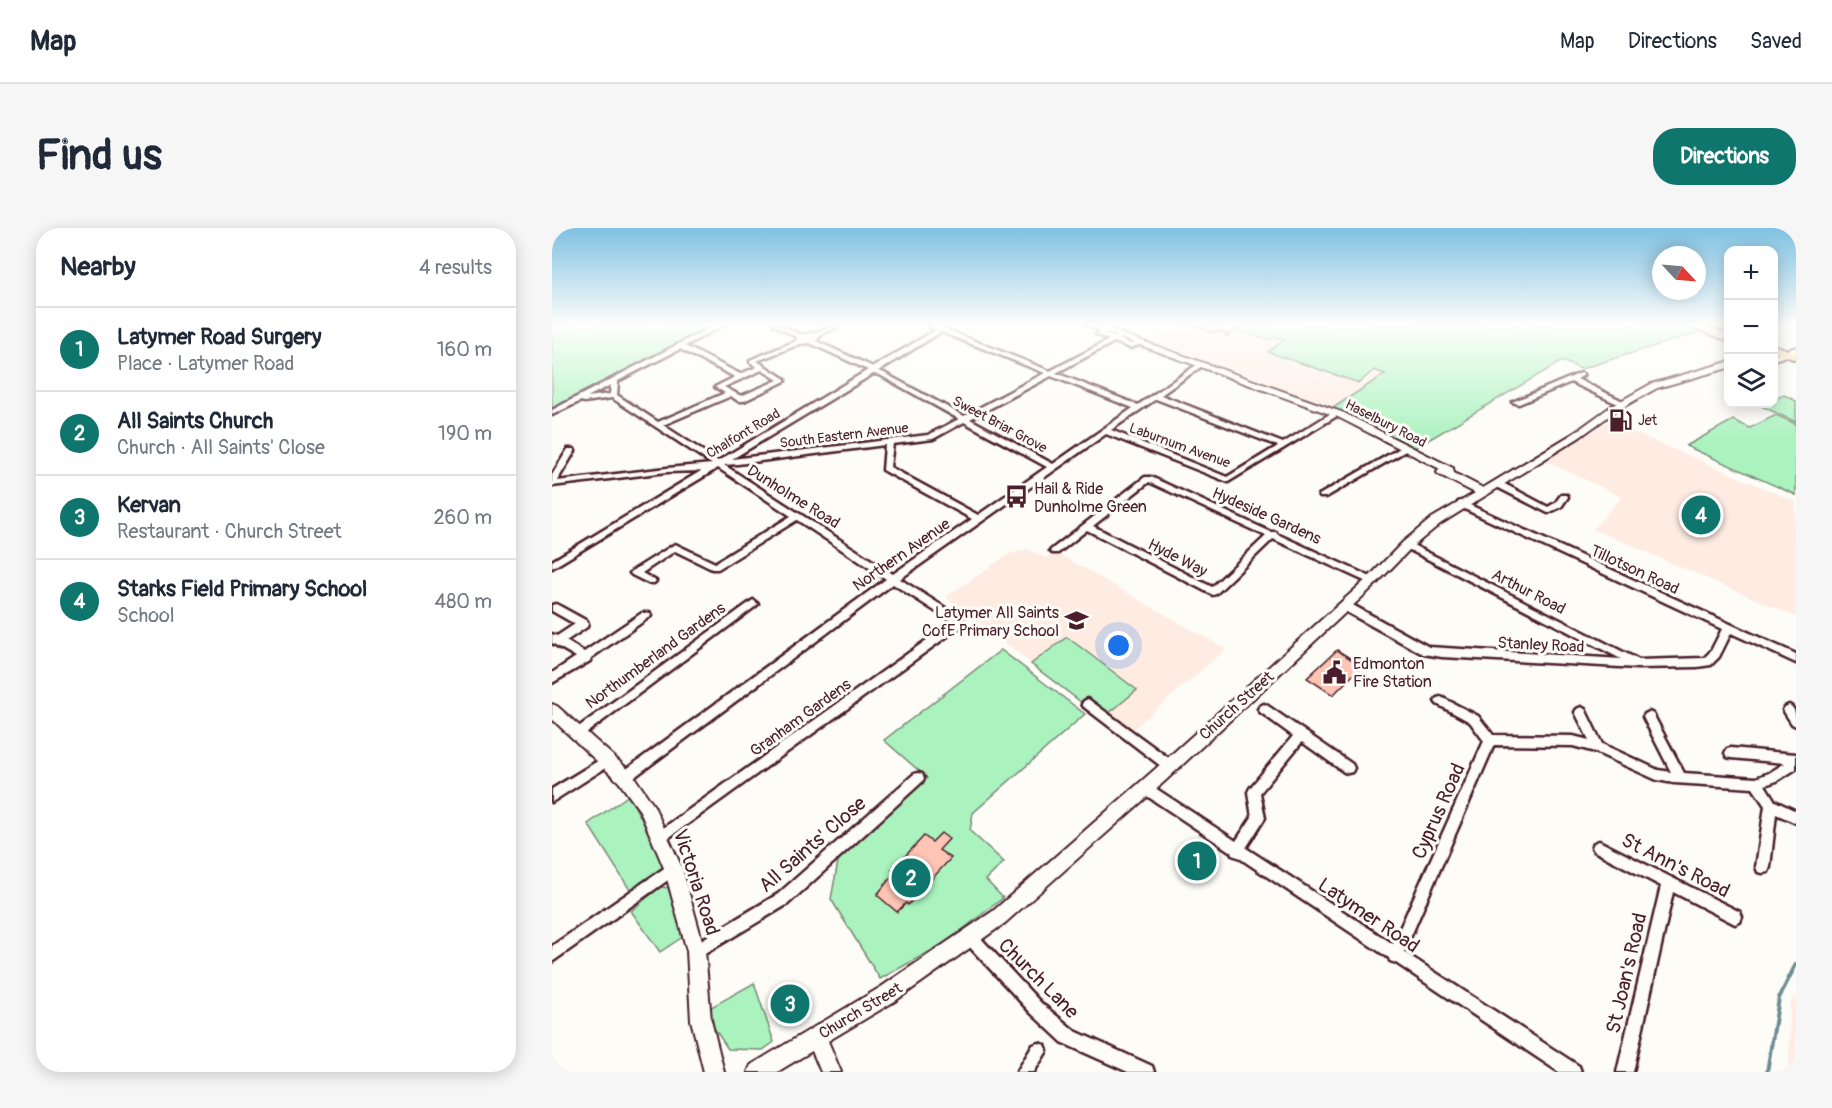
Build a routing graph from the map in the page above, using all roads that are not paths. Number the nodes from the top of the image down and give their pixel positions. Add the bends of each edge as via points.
1 (644, 364) edge
2 (716, 364) edge
3 (758, 364) edge
4 (861, 364) edge
5 (881, 364) edge
6 (1035, 364) edge
7 (1068, 364) edge
8 (1200, 365) joint
9 (1724, 366) edge
10 (762, 367) junction
11 (872, 370) junction
12 (1054, 372) junction
13 (1581, 375) dead end
14 (740, 377) junction
15 (1571, 379) junction
16 (611, 381) junction
17 (730, 394) junction
18 (613, 396) junction
19 (1156, 396) junction
20 (576, 400) junction
21 (1516, 402) dead end
22 (1623, 403) junction
23 (1139, 408) junction
24 (552, 413) edge
25 (1336, 414) junction
26 (963, 420) junction
27 (658, 425) junction
28 (1106, 431) junction
29 (889, 444) junction
30 (1284, 446) junction
31 (1405, 449) junction
32 (571, 451) dead end
33 (718, 464) junction
34 (1053, 467) junction
35 (552, 483) edge
36 (1498, 484) junction
37 (1482, 492) junction
38 (1323, 495) dead end
39 (1564, 496) dead end
40 (1461, 504) junction
41 (797, 516) junction
42 (978, 519) junction
43 (1088, 527) junction
44 (1273, 534) junction
45 (1407, 545) junction
46 (1054, 551) dead end
47 (552, 565) edge
48 (894, 578) junction
49 (651, 581) dead end
50 (1372, 581) junction
51 (753, 603) dead end
52 (1345, 606) junction
53 (556, 608) dead end
54 (646, 616) dead end
55 (959, 622) joint
56 (1728, 628) junction
57 (555, 639) edge
58 (586, 658) junction
59 (1796, 659) edge
60 (1638, 664) junction
61 (552, 679) edge
62 (1441, 701) dead end
63 (1088, 704) dead end
64 (1264, 709) dead end
65 (552, 710) edge
66 (1789, 710) dead end
67 (1581, 712) dead end
68 (1649, 717) dead end
69 (1796, 721) edge
70 (576, 734) junction
71 (1301, 735) junction
72 (1490, 740) junction
73 (1598, 748) junction
74 (1731, 753) dead end
75 (606, 761) junction
76 (1796, 762) edge
77 (1170, 766) junction
78 (1348, 768) dead end
79 (625, 777) junction
80 (918, 778) dead end
81 (1680, 778) junction
82 (1756, 783) junction
83 (1145, 788) junction
84 (552, 796) edge
85 (1771, 805) junction
86 (1796, 817) edge
87 (660, 838) junction
88 (1599, 847) dead end
89 (1237, 851) junction
90 (1763, 867) dead end
91 (673, 868) junction
92 (1668, 883) junction
93 (1735, 918) dead end
94 (971, 938) junction
95 (696, 951) junction
96 (552, 955) edge
97 (1395, 956) junction
98 (815, 1036) junction
99 (1039, 1051) dead end
100 (714, 1072) edge
101 (758, 1072) edge
102 (831, 1072) edge
103 (1025, 1072) edge
104 (1146, 1072) edge
105 (1573, 1072) edge
106 (1625, 1072) edge

1 - 16 street
2 - 14 street
3 - 10 street
4 - 11 street, Sweet Briar Grove
5 - 11 street, Chalfont Road
6 - 12 street
7 - 12 street, South Eastern Avenue
8 - 19 street, Northern Avenue
8 - 25 main road, Haselbury Road
9 - 22 main road, Church Street via 1654,386
10 - 14 street
10 - 17 street via 783,381 744,399
11 - 26 street, Sweet Briar Grove
11 - 33 street, Chalfont Road
12 - 23 street
12 - 26 street, South Eastern Avenue
13 - 15 street
14 - 17 street via 719,386
15 - 21 street
15 - 22 street
16 - 18 street via 615,382
16 - 20 street
17 - 27 street
18 - 20 street
18 - 27 street, Dunholme Road
19 - 23 street, Northern Avenue
19 - 30 street
20 - 24 street
22 - 36 main road, Church Street
23 - 28 street, Northern Avenue
25 - 30 street, Laburnum Avenue
25 - 31 main road, Haselbury Road
26 - 29 street, South Eastern Avenue via 930,437
26 - 34 street, Sweet Briar Grove
27 - 33 street, Dunholme Road
28 - 30 street, Laburnum Avenue via 1228,480
28 - 34 street, Northern Avenue
29 - 33 street, South Eastern Avenue
29 - 42 street via 886,468
31 - 37 main road, Haselbury Road
31 - 38 street
32 - 35 street
33 - 35 street, South Eastern Avenue
33 - 41 street, Dunholme Road
33 - 47 street, Chalfont Road
34 - 42 street, Northern Avenue
36 - 37 main road, Church Street
36 - 39 street via 1548,510
37 - 40 main road, Church Street
40 - 45 main road, Church Street
40 - 56 street, Tillotson Road
41 - 48 street, Dunholme Road
41 - 49 street via 715,567 675,547 635,573
42 - 48 street, Northern Avenue
43 - 44 street, Hydeside Gardens via 1148,479
43 - 44 street, Hyde Way via 1213,592
43 - 46 street
44 - 50 street, Hydeside Gardens
45 - 50 main road, Church Street
45 - 60 street, Arthur Road
48 - 55 street, Dunholme Road
48 - 79 street, Northern Avenue
50 - 52 main road, Church Street
51 - 70 street, Northumberland Gardens
52 - 60 street, Stanley Road via 1426,651
52 - 77 main road, Church Street
53 - 57 street via 584,624
54 - 58 street
55 - 87 street, Granham Gardens
56 - 59 street, Tillotson Road
56 - 60 street, Stanley Road via 1707,662
57 - 58 street
58 - 61 street
62 - 72 street via 1474,719
63 - 77 street
64 - 71 street
65 - 70 main road, Victoria Road
66 - 69 street
67 - 73 street
68 - 81 street
70 - 75 main road, Victoria Road
71 - 78 street
71 - 89 street via 1254,792 1259,818
72 - 73 street via 1573,741
72 - 97 street, Cyprus Road
73 - 81 street via 1658,775
74 - 76 street
75 - 79 main road, Victoria Road
75 - 84 street
76 - 82 street
77 - 83 main road, Church Street
79 - 87 main road, Victoria Road via 646,806
80 - 95 street, All Saints' Close via 783,899
81 - 82 street
82 - 85 street
83 - 89 street, Latymer Road
83 - 94 main road, Church Street
85 - 86 street
85 - 90 street
87 - 91 main road, Victoria Road
88 - 92 street, St Ann's Road
89 - 97 street, Latymer Road
91 - 95 main road, Victoria Road
91 - 96 street
92 - 93 street, St Ann's Road
92 - 106 street, St Joan's Road
94 - 98 main road, Church Street via 888,994
94 - 104 street, Church Lane via 1036,1008 1069,1037
95 - 100 main road, Victoria Road via 701,1020
97 - 105 street, Latymer Road
98 - 101 main road, Church Street
98 - 102 main road
99 - 103 street

